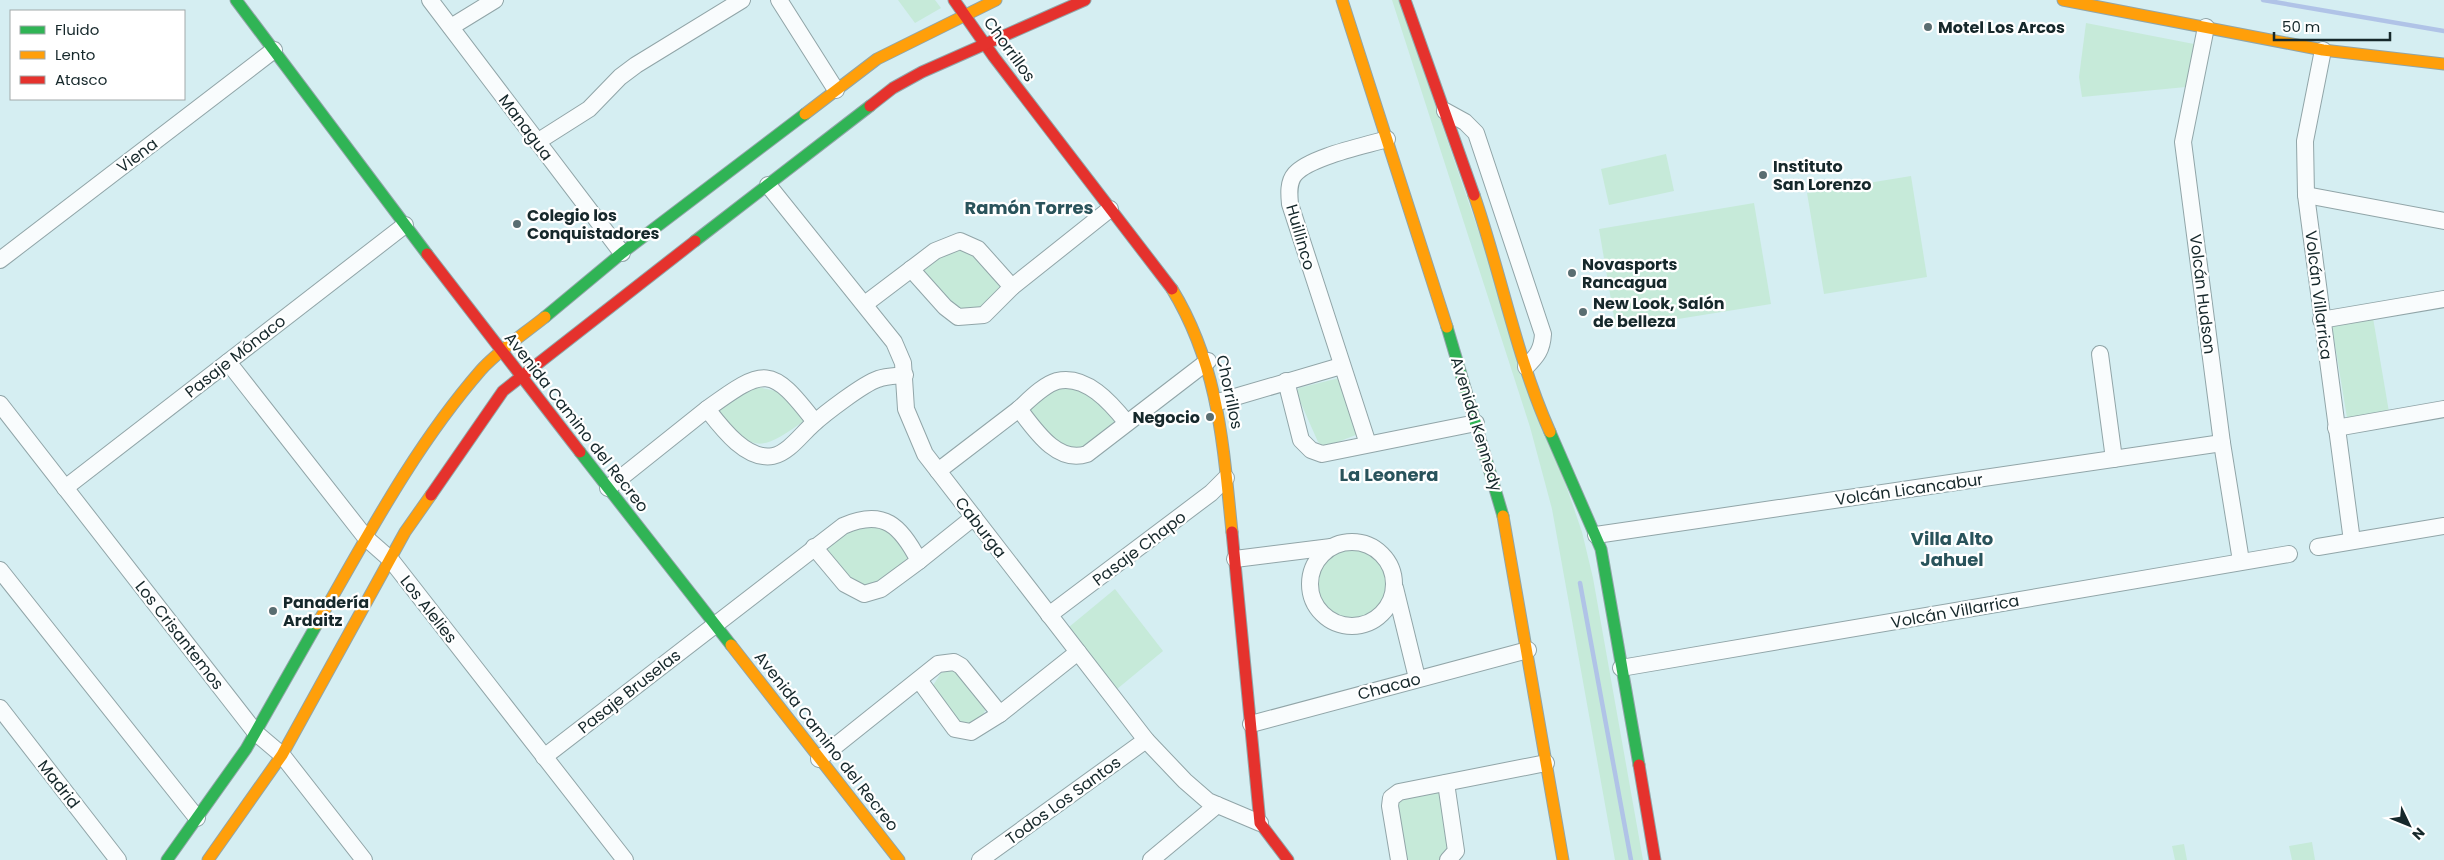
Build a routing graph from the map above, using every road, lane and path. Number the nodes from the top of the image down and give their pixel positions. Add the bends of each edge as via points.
1 (236, 0) edge
2 (430, 0) edge
3 (495, 0) edge
4 (742, 0) edge
5 (779, 0) edge
6 (954, 0) edge
7 (996, 0) edge
8 (1085, 0) edge
9 (1342, 0) edge
10 (1405, 0) edge
11 (2063, 0) edge
12 (964, 14) junction
13 (451, 27) junction
14 (2206, 27) junction
15 (985, 44) junction
16 (274, 50) junction
17 (2323, 50) junction
18 (2439, 65) edge
19 (836, 90) junction
20 (1445, 111) junction
21 (1387, 139) junction
22 (537, 142) junction
23 (768, 185) junction
24 (2306, 195) junction
25 (1110, 208) junction
26 (2444, 221) edge
27 (405, 225) junction
28 (622, 253) junction
29 (0, 260) edge
30 (911, 269) junction
31 (1012, 287) junction
32 (2444, 299) edge
33 (865, 304) junction
34 (2321, 320) junction
35 (501, 352) junction
36 (2100, 354) dead end
37 (1208, 361) junction
38 (228, 362) junction
39 (1341, 366) junction
40 (1526, 367) junction
41 (521, 375) junction
42 (904, 375) junction
43 (1286, 381) junction
44 (1218, 402) junction
45 (0, 404) edge
46 (708, 409) junction
47 (1019, 409) junction
48 (2444, 409) edge
49 (815, 422) junction
50 (1127, 423) junction
51 (1476, 424) junction
52 (2336, 428) junction
53 (2222, 443) junction
54 (1368, 444) junction
55 (2114, 459) junction
56 (938, 471) junction
57 (1226, 478) junction
58 (65, 488) junction
59 (608, 488) junction
60 (974, 517) junction
61 (2444, 526) edge
62 (1596, 535) junction
63 (366, 538) junction
64 (2352, 541) junction
65 (2318, 546) dead end
66 (1331, 547) junction
67 (814, 548) junction
68 (2289, 554) dead end
69 (1235, 558) junction
70 (391, 560) junction
71 (919, 561) junction
72 (2241, 561) junction
73 (2, 573) edge
74 (1394, 587) junction
75 (1049, 615) junction
76 (714, 625) junction
77 (1528, 650) junction
78 (1078, 652) junction
79 (1621, 668) junction
80 (1417, 678) junction
81 (919, 680) junction
82 (0, 708) edge
83 (1000, 714) junction
84 (1251, 724) junction
85 (256, 733) junction
86 (1146, 740) junction
87 (282, 755) junction
88 (544, 757) junction
89 (819, 759) junction
90 (1546, 763) junction
91 (1446, 783) junction
92 (1217, 805) junction
93 (197, 818) junction
94 (1260, 823) junction
95 (118, 860) edge
96 (167, 860) edge
97 (208, 860) edge
98 (364, 860) edge
99 (625, 860) edge
100 (899, 860) edge
101 (980, 860) edge
102 (1151, 860) edge
103 (1288, 860) edge
104 (1399, 860) edge
105 (1448, 860) edge
106 (1564, 860) edge
107 (1655, 860) edge

1 - 16 main road, Avenida Camino del Recreo
2 - 13 street, Managua
3 - 13 street
4 - 22 street via 636,65 589,109
5 - 19 street
6 - 12 main road, Chorrillos
7 - 12 main road
8 - 15 main road
9 - 21 main road, Avenida Kennedy
10 - 20 main road
11 - 14 main road
12 - 15 main road, Chorrillos
12 - 19 main road via 876,59
13 - 22 street, Managua
14 - 17 main road
14 - 53 street, Volcán Hudson via 2183,142
15 - 23 main road via 893,88
15 - 25 main road, Chorrillos
16 - 27 main road, Avenida Camino del Recreo
16 - 29 street, Viena
17 - 18 main road
17 - 24 street, Volcán Villarrica via 2305,141
19 - 28 main road
20 - 40 main road via 1490,241
20 - 40 street via 1476,132 1543,334 1538,355
21 - 39 street, Huillinco via 1310,163 1294,174 1290,185 1290,204
21 - 51 main road, Avenida Kennedy
22 - 28 street, Managua
23 - 33 street, Caburga
23 - 41 main road
24 - 26 street
24 - 34 street, Volcán Villarrica
25 - 31 street
25 - 37 main road, Chorrillos via 1167,281
27 - 35 main road, Avenida Camino del Recreo
27 - 38 street, Pasaje Mónaco
28 - 35 main road
30 - 31 street via 935,251 960,241 978,249
30 - 31 street via 958,317 984,315
30 - 33 street
32 - 34 street
33 - 42 street, Caburga via 894,342 903,363
34 - 52 street, Volcán Villarrica
35 - 41 main road, Avenida Camino del Recreo
35 - 63 main road via 472,381 426,442
36 - 55 street
37 - 44 main road, Chorrillos
37 - 50 street
38 - 58 street, Pasaje Mónaco
38 - 63 street, Los Alelies
39 - 43 street
39 - 54 street, Huillinco
40 - 62 main road via 1541,411
41 - 59 main road, Avenida Camino del Recreo
41 - 70 main road via 495,400 426,500
42 - 49 street via 877,379
42 - 56 street, Caburga via 906,410 925,454
43 - 44 street
43 - 54 street via 1301,440 1311,450 1322,454
44 - 57 main road, Chorrillos
45 - 58 street, Los Crisantemos
46 - 49 street via 744,383 758,378 784,385
46 - 49 street via 734,441 759,455 773,456 786,450
46 - 59 street
47 - 50 street via 1049,385 1067,380 1105,397
47 - 50 street via 1056,451 1070,456 1087,454
47 - 56 street
48 - 52 street
51 - 54 street
51 - 77 main road, Avenida Kennedy via 1501,502
52 - 64 street, Volcán Villarrica
53 - 55 street, Volcán Licancabur
53 - 72 street, Volcán Hudson
55 - 62 street, Volcán Licancabur
56 - 60 street, Caburga
57 - 69 main road, Chorrillos
57 - 75 street, Pasaje Chapo via 1211,493
58 - 85 street, Los Crisantemos
59 - 76 main road, Avenida Camino del Recreo
60 - 71 street
60 - 75 street, Caburga
61 - 64 street
62 - 79 main road via 1604,564
63 - 70 street, Los Alelies
63 - 85 main road
64 - 65 street
66 - 69 street
66 - 74 street via 1353,541 1375,548 1390,565
66 - 74 street via 1313,566 1310,586 1315,605 1335,623 1361,625 1374,620 1384,612
67 - 71 street via 843,526 860,518 871,518 897,528
67 - 71 street via 838,578 854,591 864,594 881,589
67 - 76 street, Pasaje Bruselas
68 - 72 street, Volcán Villarrica
69 - 84 main road, Chorrillos
70 - 87 main road
70 - 88 street, Los Alelies
72 - 79 street, Volcán Villarrica
73 - 93 street
74 - 80 street
75 - 78 street, Caburga
76 - 88 street, Pasaje Bruselas
76 - 89 main road, Avenida Camino del Recreo
77 - 80 street, Chacao
77 - 90 main road, Avenida Kennedy
78 - 83 street
78 - 86 street, Caburga
79 - 107 main road
80 - 84 street, Chacao
81 - 83 street via 938,664 954,662 961,666
81 - 83 street via 955,729 971,732
81 - 89 street
82 - 95 street, Madrid
84 - 94 main road, Chorrillos
85 - 87 street, Los Crisantemos
85 - 93 main road
86 - 92 street, Caburga via 1185,782
86 - 101 street, Todos Los Santos
87 - 97 main road
87 - 98 street, Los Crisantemos
88 - 99 street, Los Alelies
89 - 100 main road, Avenida Camino del Recreo
90 - 91 street
90 - 106 main road, Avenida Kennedy
91 - 104 street via 1399,792 1391,798
91 - 105 street via 1456,851
92 - 94 street, Caburga
92 - 102 street
93 - 96 main road
94 - 103 main road

